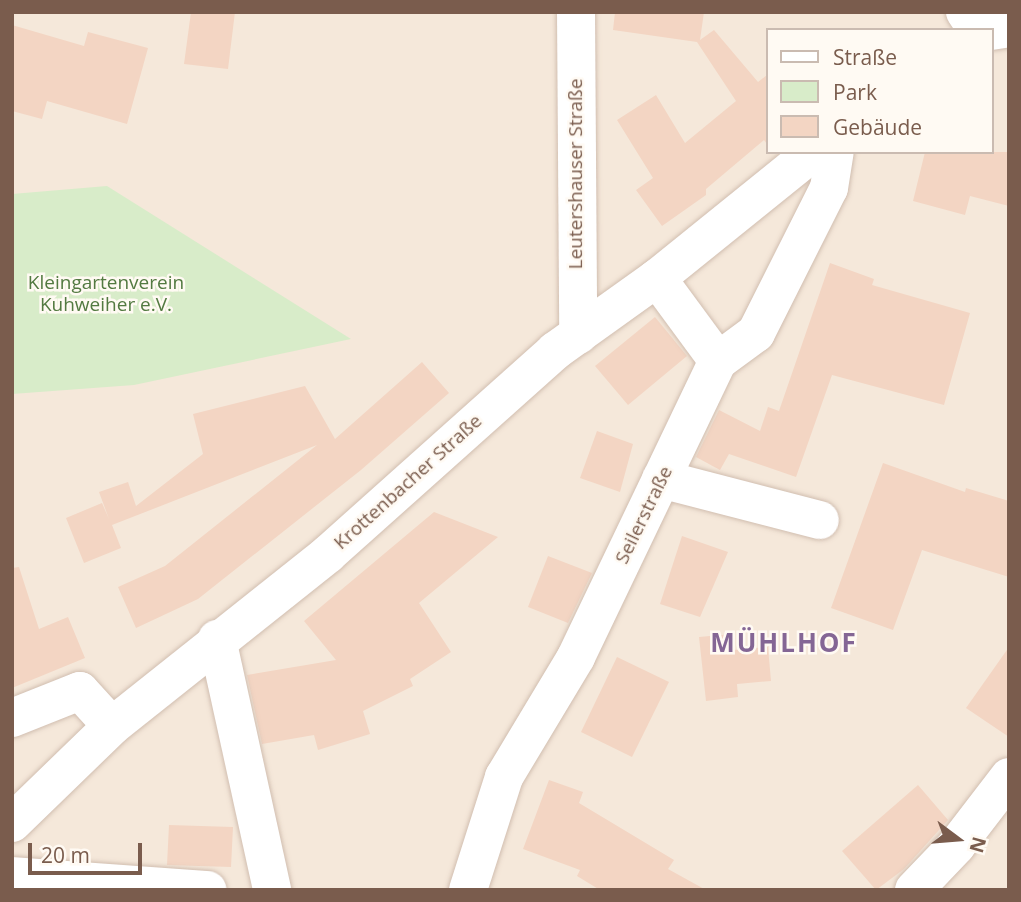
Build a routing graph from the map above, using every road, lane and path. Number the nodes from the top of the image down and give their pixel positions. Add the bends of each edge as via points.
1 (576, 12) edge
2 (965, 12) edge
3 (976, 28) edge
4 (811, 154) edge
5 (835, 154) edge
6 (657, 278) junction
7 (578, 335) junction
8 (718, 361) junction
9 (661, 479) junction
10 (820, 520) dead end
11 (217, 639) junction
12 (12, 718) edge
13 (112, 726) junction
14 (1009, 777) edge
15 (12, 823) edge
16 (12, 876) edge
17 (208, 890) edge
18 (272, 890) edge
19 (468, 890) edge
20 (914, 890) edge

1 - 7 street, Leutershauser Straße
2 - 3 street
4 - 6 street, Krottenbacher Straße
5 - 8 street, Seilerstraße via 829,188 756,333
6 - 7 street, Krottenbacher Straße
6 - 8 street
7 - 11 street, Krottenbacher Straße via 498,400 328,554
8 - 9 street, Seilerstraße
9 - 10 street
9 - 19 street, Seilerstraße via 576,657 504,777
11 - 13 street, Krottenbacher Straße
11 - 18 street
12 - 13 street via 80,691
13 - 15 street, Krottenbacher Straße
14 - 20 street via 956,846
16 - 17 street

